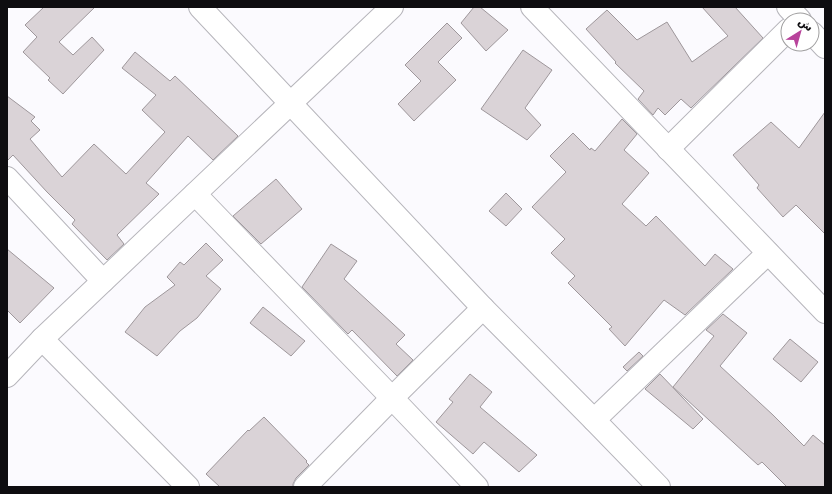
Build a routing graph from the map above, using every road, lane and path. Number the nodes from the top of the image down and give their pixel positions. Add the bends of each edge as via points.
1 (200, 7) edge
2 (392, 7) edge
3 (532, 7) edge
4 (780, 39) edge
5 (290, 104) junction
6 (668, 148) junction
7 (7, 178) edge
8 (196, 194) junction
9 (768, 253) junction
10 (103, 281) junction
11 (483, 308) junction
12 (825, 312) edge
13 (42, 339) junction
14 (7, 376) edge
15 (392, 398) junction
16 (594, 420) junction
17 (188, 487) edge
18 (305, 487) edge
19 (477, 487) edge
20 (659, 487) edge

1 - 5 street
2 - 5 street
3 - 6 street
4 - 6 street
5 - 8 street
5 - 11 street
6 - 9 street
7 - 10 street
8 - 10 street
8 - 15 street
9 - 12 street
9 - 16 street
10 - 13 street
11 - 15 street
11 - 16 street
13 - 14 street
13 - 17 street
15 - 18 street
15 - 19 street
16 - 20 street

